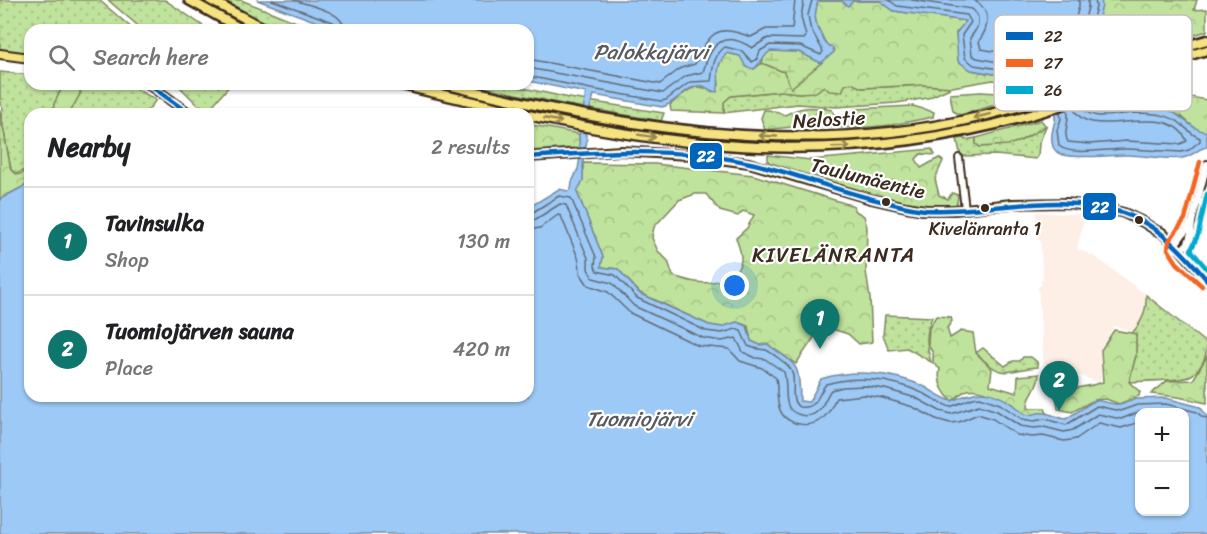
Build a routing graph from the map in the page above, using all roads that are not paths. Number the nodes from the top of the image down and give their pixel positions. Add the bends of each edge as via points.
1 (189, 0) edge
2 (210, 0) edge
3 (232, 24) edge
4 (256, 24) edge
5 (1207, 40) edge
6 (1192, 44) edge
7 (1207, 50) edge
8 (0, 54) edge
9 (1192, 56) edge
10 (24, 57) edge
11 (156, 90) edge
12 (423, 90) edge
13 (471, 90) edge
14 (182, 108) edge
15 (500, 108) edge
16 (1002, 111) edge
17 (1042, 111) edge
18 (534, 116) edge
19 (534, 157) edge
20 (959, 158) dead end
21 (1207, 164) edge
22 (1197, 202) junction
23 (1207, 204) edge
24 (964, 209) junction
25 (1177, 248) junction
26 (1207, 280) edge

1 - 3 highway
2 - 4 highway
5 -> 6 highway, Nelostie
9 -> 7 highway, Nelostie
8 - 10 main road
11 - 14 main road
12 - 15 highway, Nelostie
16 -> 13 highway, Nelostie via 924,127 784,137 645,125
18 -> 17 highway, Nelostie via 720,145 796,149 938,136
19 - 24 main road, Taulumäentie via 642,150 749,163 894,205 938,211
20 - 24 street
21 - 22 street
22 - 23 street
22 - 25 street via 1188,243
24 - 25 main road, Taulumäentie via 1027,203 1086,205 1124,213 1157,231
25 - 26 main road, Taulumäentie via 1191,268

